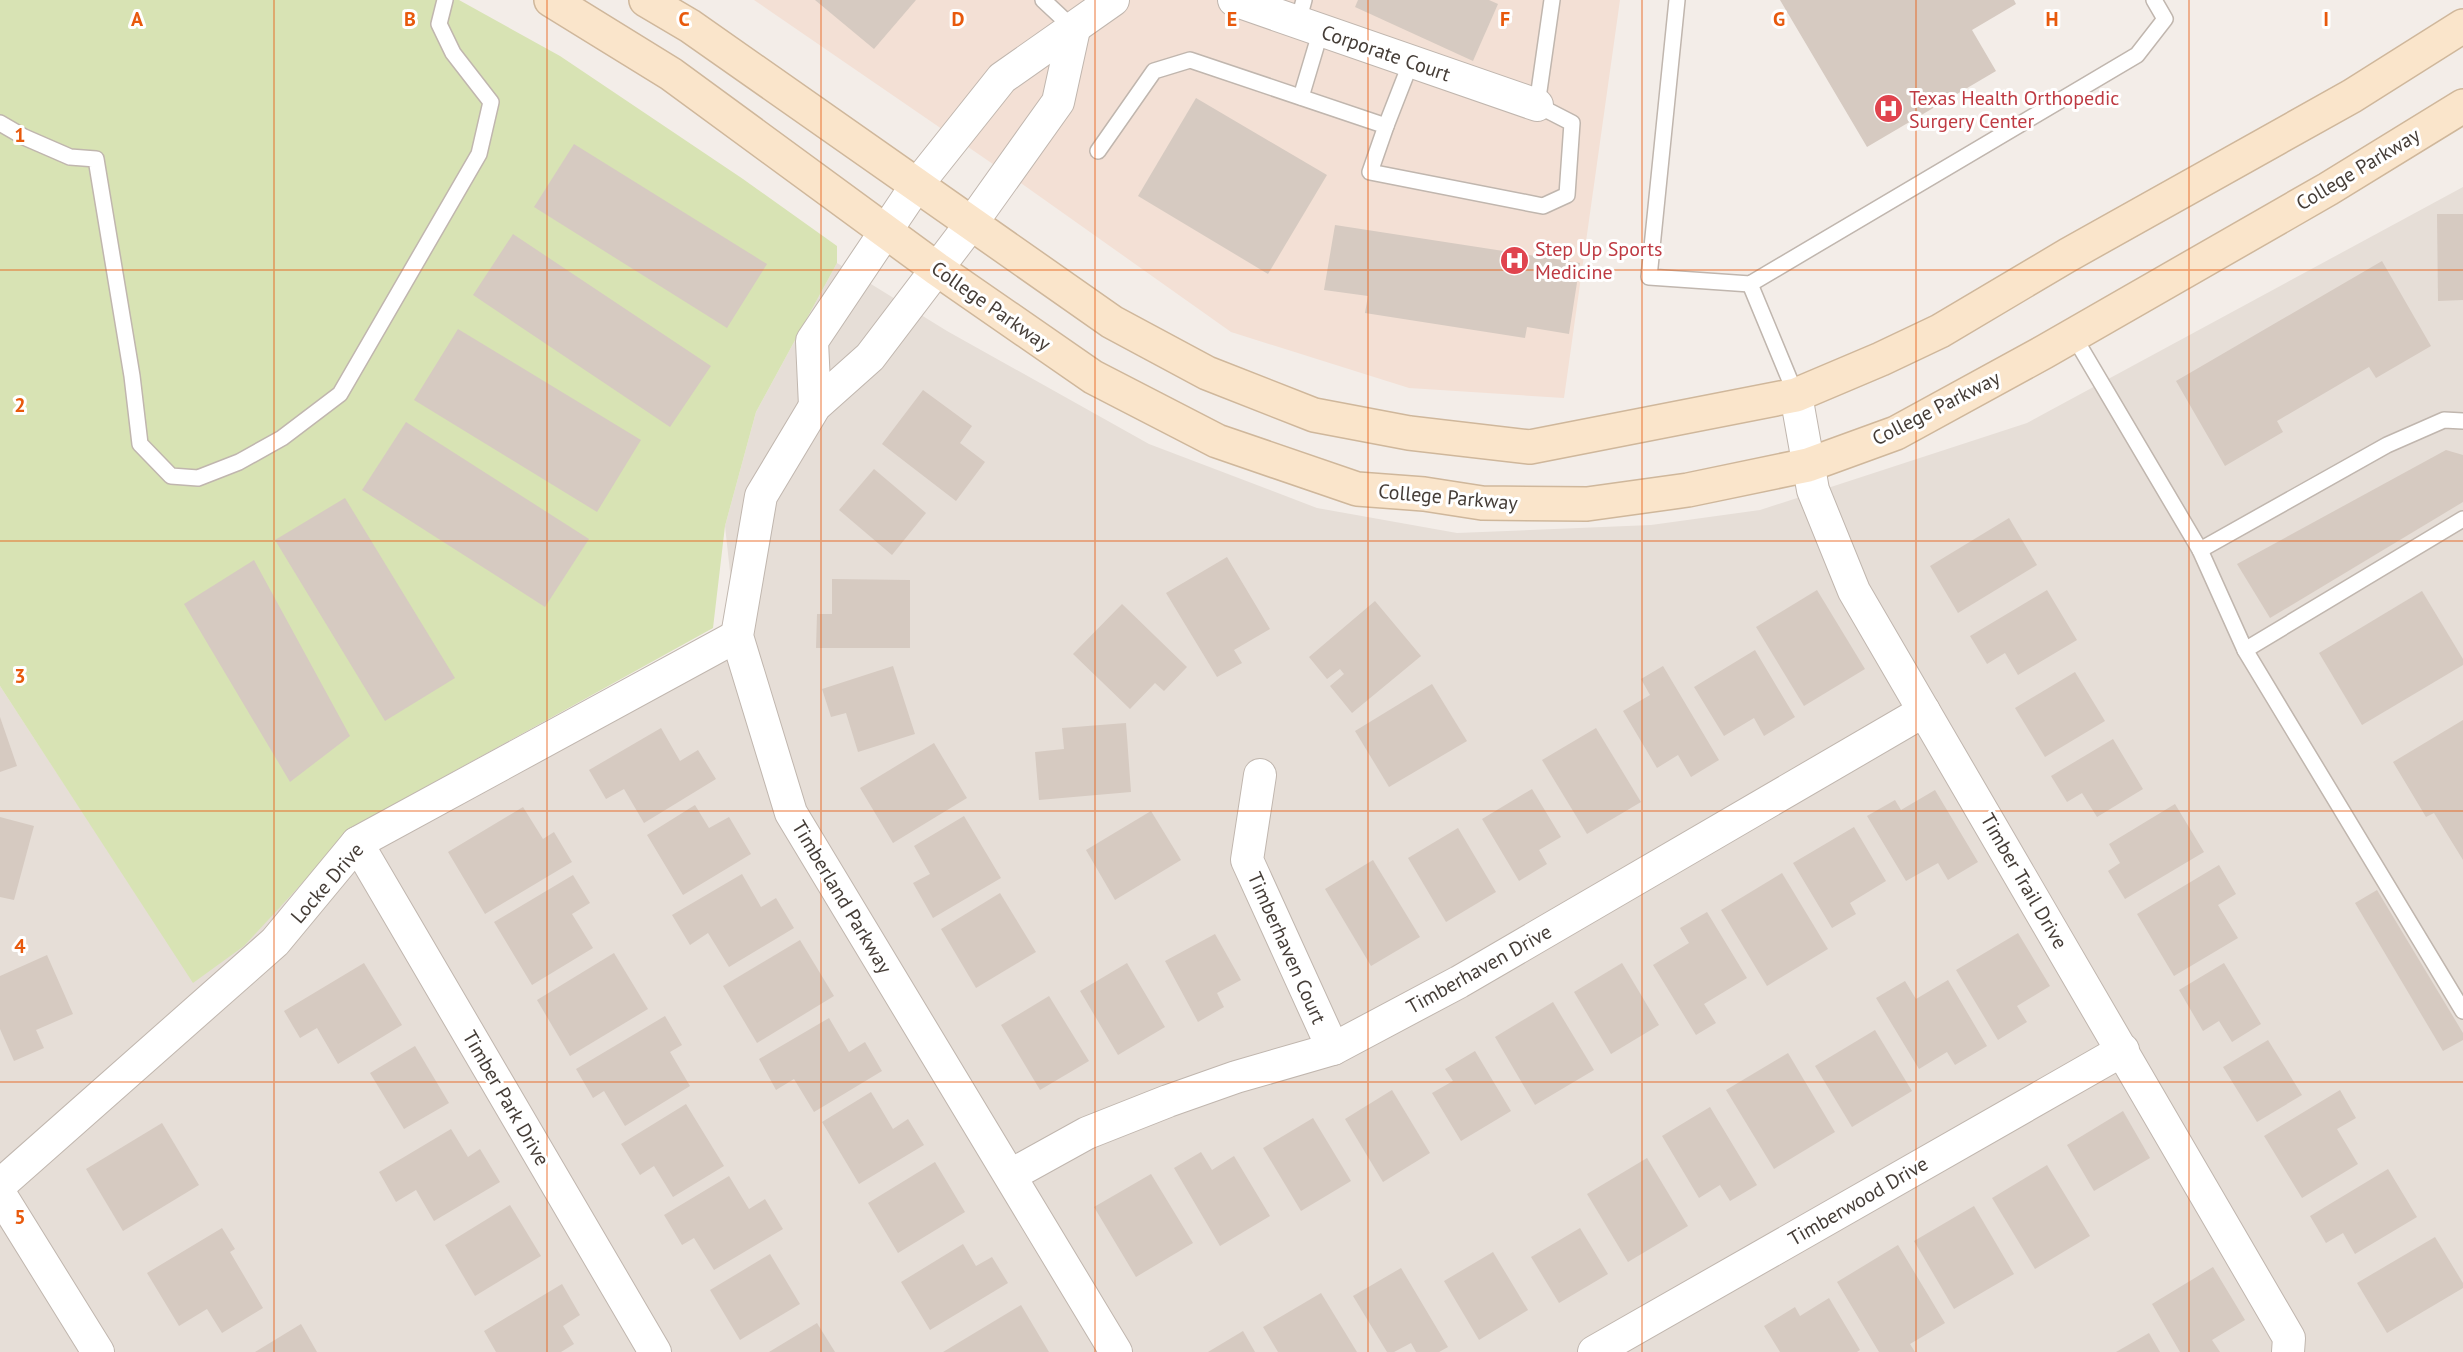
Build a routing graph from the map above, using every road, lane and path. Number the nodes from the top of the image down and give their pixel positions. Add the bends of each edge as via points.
1 (445, 0) edge
2 (551, 0) edge
3 (646, 0) edge
4 (1043, 0) edge
5 (1113, 0) edge
6 (1234, 0) edge
7 (1552, 0) edge
8 (1677, 0) edge
9 (2154, 0) edge
10 (1308, 17) edge
11 (2463, 26) edge
12 (1074, 29) junction
13 (1411, 62) junction
14 (1301, 98) junction
15 (1537, 105) junction
16 (2463, 106) edge
17 (0, 123) edge
18 (1386, 126) junction
19 (1098, 151) dead end
20 (916, 186) junction
21 (971, 224) junction
22 (886, 232) junction
23 (937, 269) junction
24 (1750, 284) junction
25 (2073, 335) junction
26 (1796, 395) junction
27 (815, 406) junction
28 (2463, 421) edge
29 (1808, 465) junction
30 (2463, 519) edge
31 (2200, 550) junction
32 (737, 636) junction
33 (2245, 650) junction
34 (1924, 711) junction
35 (1260, 775) dead end
36 (357, 843) junction
37 (2463, 1011) edge
38 (1333, 1049) junction
39 (2123, 1050) junction
40 (1011, 1175) junction
41 (0, 1185) edge
42 (0, 1194) edge
43 (98, 1352) edge
44 (655, 1352) edge
45 (1116, 1352) edge
46 (1594, 1352) edge
47 (2288, 1352) edge

1 - 17 lane via 439,24 453,53 491,102 480,154 340,394 282,438 239,462 198,478 171,476 140,444 96,159 70,158
2 - 22 main road, College Parkway via 670,74
3 - 20 main road via 690,26
4 - 12 lane
5 - 12 street
6 - 10 street, Corporate Court
7 - 15 lane
8 - 24 lane via 1649,277
9 - 24 lane via 2165,19 2137,55
10 - 13 street, Corporate Court
10 - 14 lane
11 - 26 main road via 2352,96 1940,331
12 - 20 street via 1002,78
12 - 21 street, Timberland Parkway via 1058,102
13 - 15 street, Corporate Court
13 - 18 lane
14 - 18 lane
14 - 19 lane via 1190,60 1154,71
15 - 18 lane via 1572,123 1567,195 1543,206 1370,172
16 - 25 main road, College Parkway via 2328,189
20 - 21 main road
20 - 22 street
21 - 23 street, Timberland Parkway
21 - 26 main road via 1112,322 1208,372 1314,415 1409,433 1530,447
22 - 23 main road, College Parkway
22 - 27 street via 812,341
23 - 27 street, Timberland Parkway via 870,357
23 - 29 main road, College Parkway via 1093,377 1217,441 1357,489 1482,503 1587,504 1688,490
24 - 26 lane
25 - 29 main road, College Parkway via 1896,433
25 - 31 lane
26 - 29 street, Timber Trail Drive
27 - 32 street, Timberland Parkway via 761,496
28 - 31 lane via 2444,420 2387,445
29 - 34 street, Timber Trail Drive via 1813,490 1854,591
30 - 33 lane
31 - 33 lane
32 - 36 street, Locke Drive
32 - 40 street, Timberland Parkway via 791,813
33 - 37 lane
34 - 38 street, Timberhaven Drive via 1459,982
34 - 39 street, Timber Trail Drive
35 - 38 street, Timberhaven Court via 1247,860
36 - 41 street, Locke Drive via 275,942
36 - 44 street, Timber Park Drive
38 - 40 street, Timberhaven Drive via 1167,1101 1087,1133
39 - 46 street, Timberwood Drive
39 - 47 street, Timber Trail Drive via 2289,1338
40 - 45 street, Timberland Parkway
42 - 43 street

